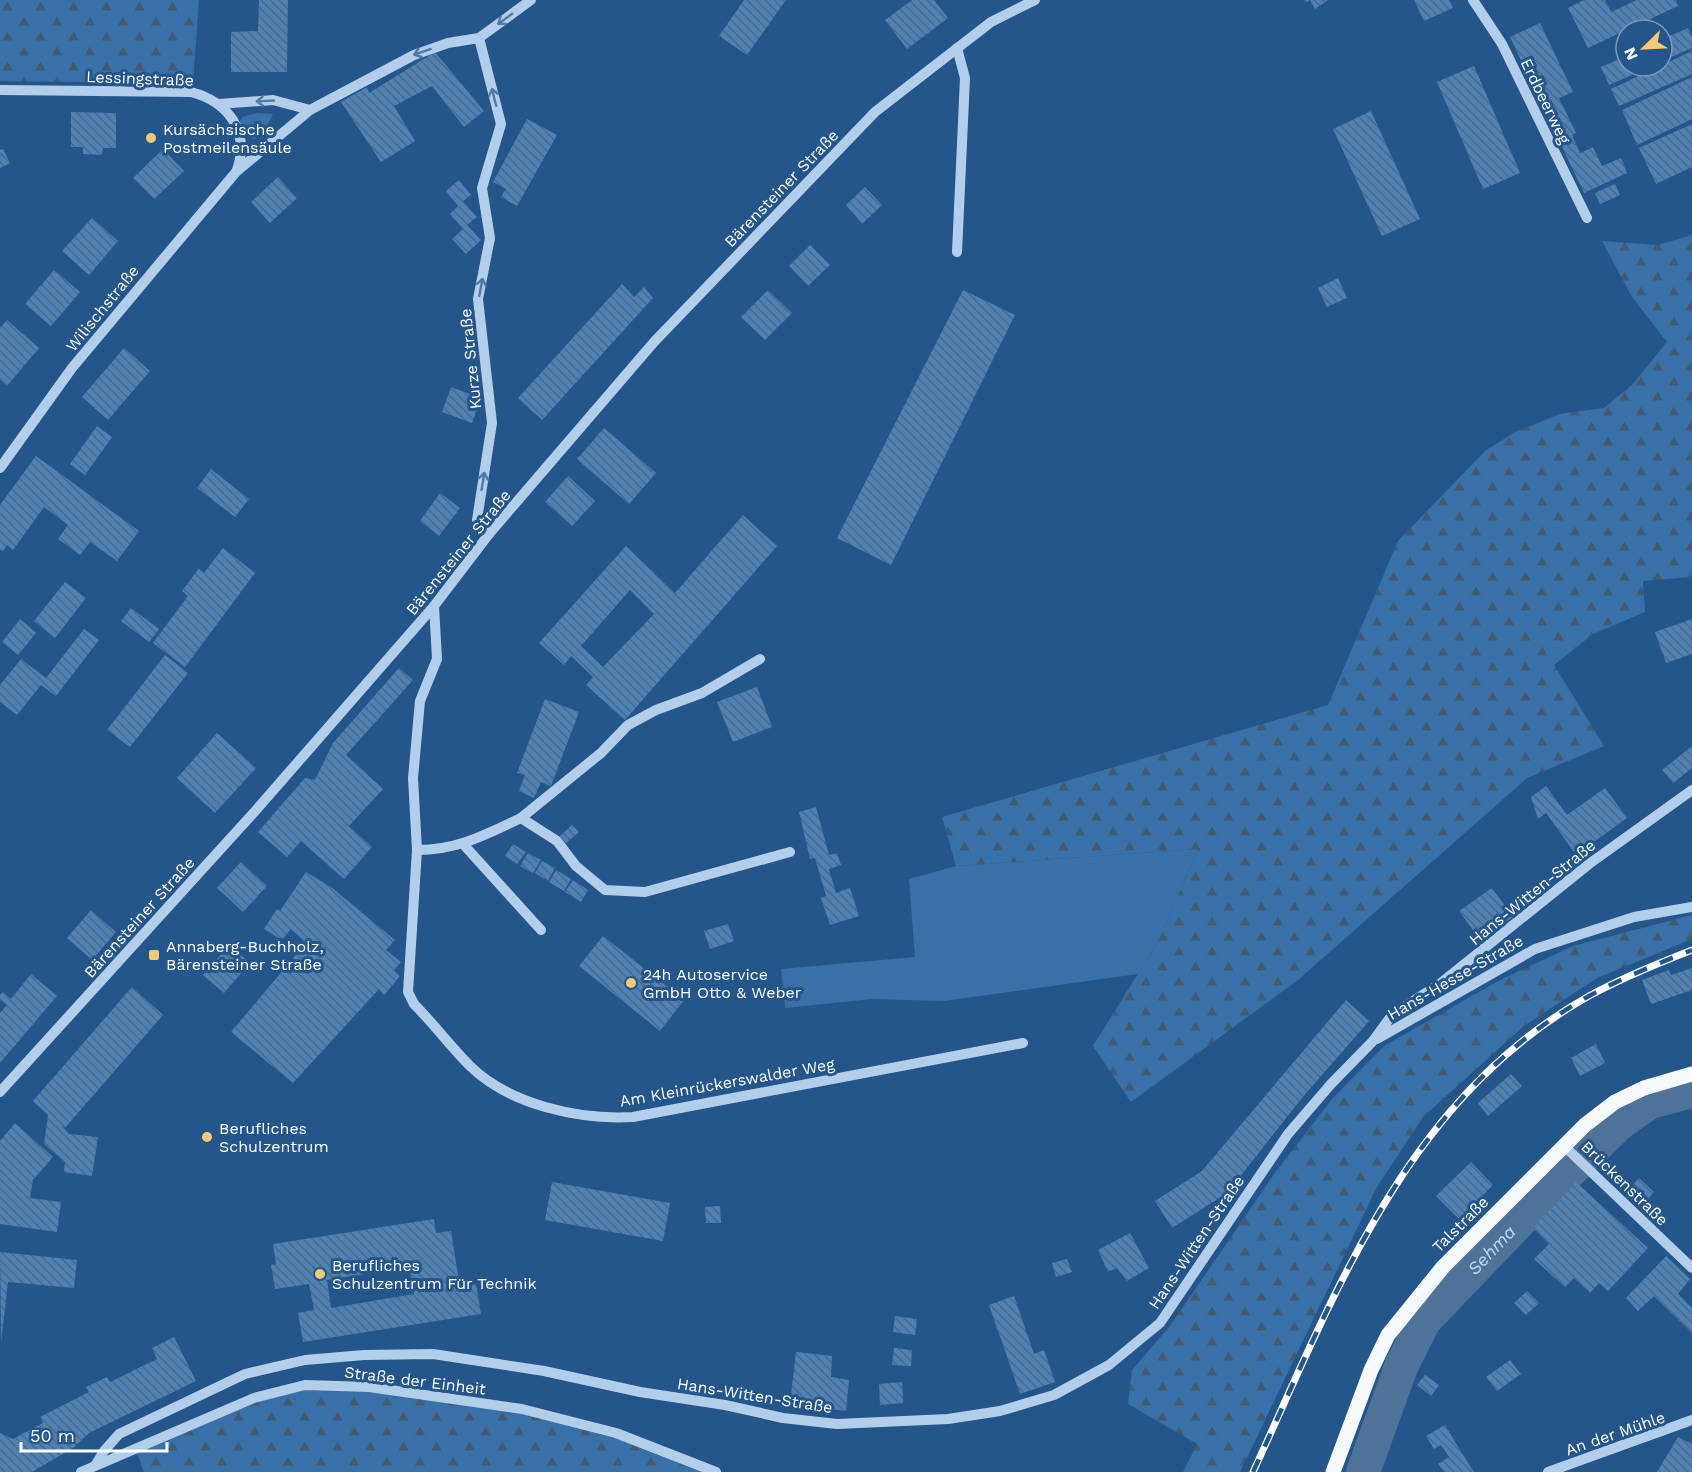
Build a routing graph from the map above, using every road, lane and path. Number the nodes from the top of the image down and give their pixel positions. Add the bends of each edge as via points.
1 (531, 0) edge
2 (1035, 0) edge
3 (1473, 0) edge
4 (478, 38) junction
5 (957, 48) junction
6 (0, 90) edge
7 (219, 104) junction
8 (309, 110) junction
9 (236, 172) junction
10 (1587, 218) dead end
11 (957, 252) dead end
12 (0, 468) edge
13 (489, 534) junction
14 (434, 606) junction
15 (760, 659) dead end
16 (1692, 790) edge
17 (521, 818) junction
18 (463, 844) junction
19 (417, 850) junction
20 (790, 852) dead end
21 (1692, 907) edge
22 (541, 930) dead end
23 (1373, 1041) junction
24 (1023, 1043) dead end
25 (1692, 1074) edge
26 (0, 1092) edge
27 (1568, 1150) junction
28 (1692, 1268) edge
29 (1692, 1420) edge
30 (96, 1464) junction
31 (81, 1472) edge
32 (716, 1472) edge
33 (1334, 1472) edge
34 (1548, 1472) edge

1 -> 4 street, Wilischstraße
2 - 5 street, Bärensteiner Straße via 991,22
3 - 10 street, Erdbeerweg via 1502,44
4 -> 8 street, Wilischstraße via 414,54
13 -> 4 street, Kurze Straße via 477,520 492,423 478,299 490,238 482,188 501,124
5 - 11 street via 965,78
5 - 13 street, Bärensteiner Straße via 874,112 654,342
6 - 7 street, Lessingstraße via 191,92
8 -> 7 street, Lessingstraße via 273,100
7 - 9 street, Wilischstraße via 242,136
8 - 9 street, Wilischstraße
9 - 12 street, Wilischstraße via 72,368
13 - 14 street, Bärensteiner Straße
14 - 19 street, Am Kleinrückerswalder Weg via 437,659 420,701 412,778
14 - 26 street, Bärensteiner Straße via 257,809
15 - 17 street via 702,693 628,725
16 - 23 street, Hans-Witten-Straße via 1589,864 1441,983 1392,1016
17 - 18 street
17 - 20 street via 557,841 576,867 606,890 645,892
18 - 19 street via 443,850
18 - 22 street
19 - 24 street, Am Kleinrückerswalder Weg via 408,992 414,1004 471,1067 510,1093 562,1111 602,1119 633,1117
21 - 23 street, Hans-Hesse-Straße via 1634,917 1535,949
23 - 30 street, Hans-Witten-Straße via 1288,1134 1160,1323 1109,1365 1054,1395 1000,1411 948,1419 837,1424 783,1418 543,1371 433,1354 364,1355 305,1360 245,1374 119,1434
25 - 27 main road, Talstraße via 1644,1088 1615,1102
27 - 28 street, Brückenstraße
27 - 33 main road, Talstraße via 1443,1267 1388,1335
29 - 34 street, An der Mühle
30 - 31 street, Straße der Einheit
30 - 32 street, Straße der Einheit via 254,1398 305,1385 369,1387 522,1409 616,1433

